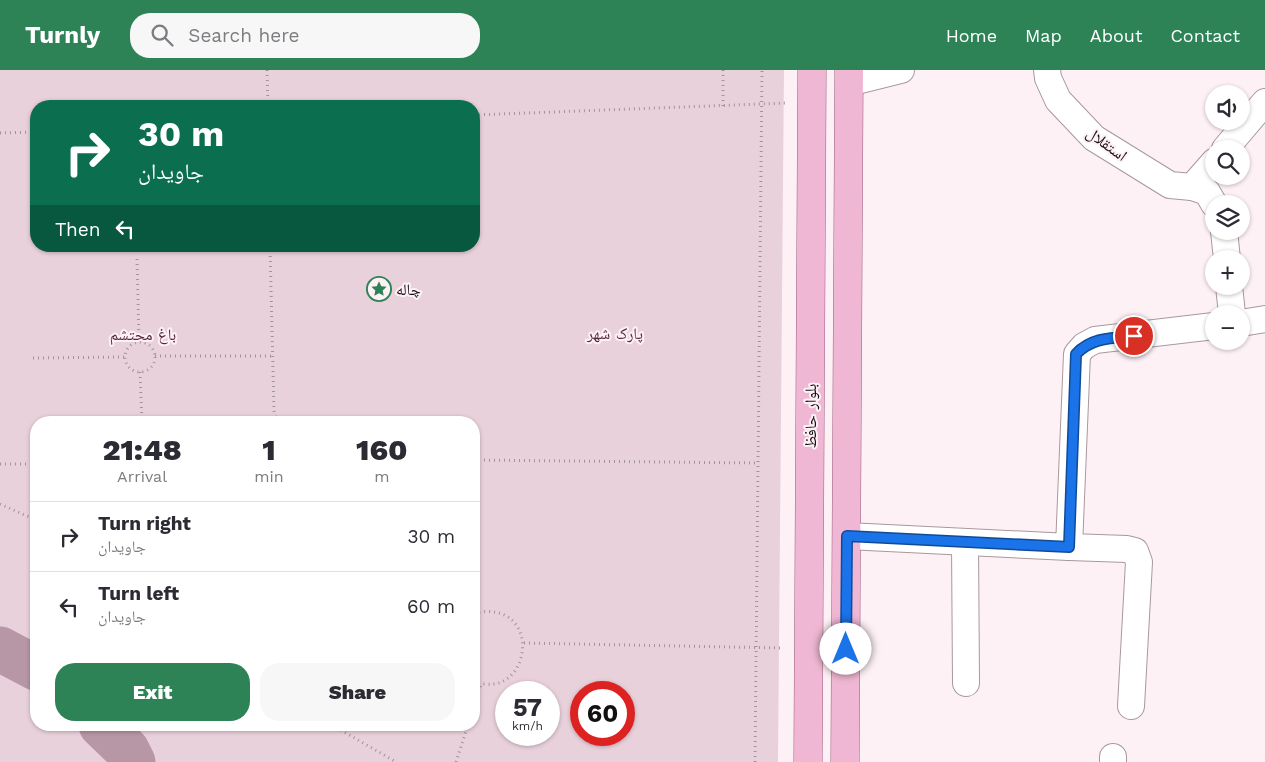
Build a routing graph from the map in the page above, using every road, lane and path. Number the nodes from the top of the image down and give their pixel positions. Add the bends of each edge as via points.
1 (267, 70) edge
2 (723, 70) edge
3 (762, 70) edge
4 (900, 70) edge
5 (1047, 70) edge
6 (849, 76) edge
7 (805, 86) edge
8 (268, 100) edge
9 (1265, 102) edge
10 (761, 104) junction
11 (723, 106) junction
12 (480, 115) edge
13 (30, 132) edge
14 (0, 133) edge
15 (1233, 140) edge
16 (1205, 172) edge
17 (1192, 187) junction
18 (1209, 195) edge
19 (270, 252) edge
20 (137, 259) dead end
21 (1265, 319) edge
22 (1250, 322) edge
23 (1205, 327) edge
24 (139, 341) junction
25 (156, 356) junction
26 (272, 356) junction
27 (125, 357) junction
28 (33, 358) dead end
29 (140, 372) junction
30 (142, 416) edge
31 (275, 416) edge
32 (480, 460) edge
33 (758, 463) junction
34 (0, 464) edge
35 (30, 464) edge
36 (0, 504) edge
37 (30, 517) edge
38 (847, 536) junction
39 (965, 543) junction
40 (1069, 547) junction
41 (480, 612) edge
42 (524, 643) junction
43 (756, 647) junction
44 (787, 648) dead end
45 (481, 684) joint
46 (966, 684) dead end
47 (480, 687) edge
48 (1131, 706) dead end
49 (342, 731) edge
50 (466, 731) edge
51 (396, 762) edge
52 (456, 762) edge
53 (755, 762) edge
54 (808, 762) edge
55 (846, 762) edge

1 - 8 path
2 - 11 path
3 - 10 path
4 - 6 street
5 - 17 street, استقلال via 1058,100 1094,138 1170,185
6 - 7 main road
6 - 38 main road
7 - 10 path
7 - 54 main road, بلوار حافظ
9 - 15 street
10 - 11 path
10 - 33 path
11 - 12 path
13 - 14 path
16 - 17 street
17 - 18 street
19 - 26 path
20 - 24 path
21 - 22 street
23 - 40 street via 1095,340 1076,354
24 - 25 path via 150,346
24 - 27 path via 129,346
25 - 26 path
25 - 29 path via 151,368
26 - 31 path
27 - 28 path
27 - 29 path via 129,368
29 - 30 path
32 - 33 path
33 - 43 path
34 - 35 path
36 - 37 path
38 - 39 street
38 - 55 main road
39 - 40 street
39 - 46 street
40 - 48 street via 1135,551 1139,562
41 - 42 path via 500,613 512,620
42 - 43 path
42 - 45 path via 523,657 507,679 495,684
43 - 44 path
43 - 53 path
45 - 47 path
49 - 51 path
50 - 52 path

